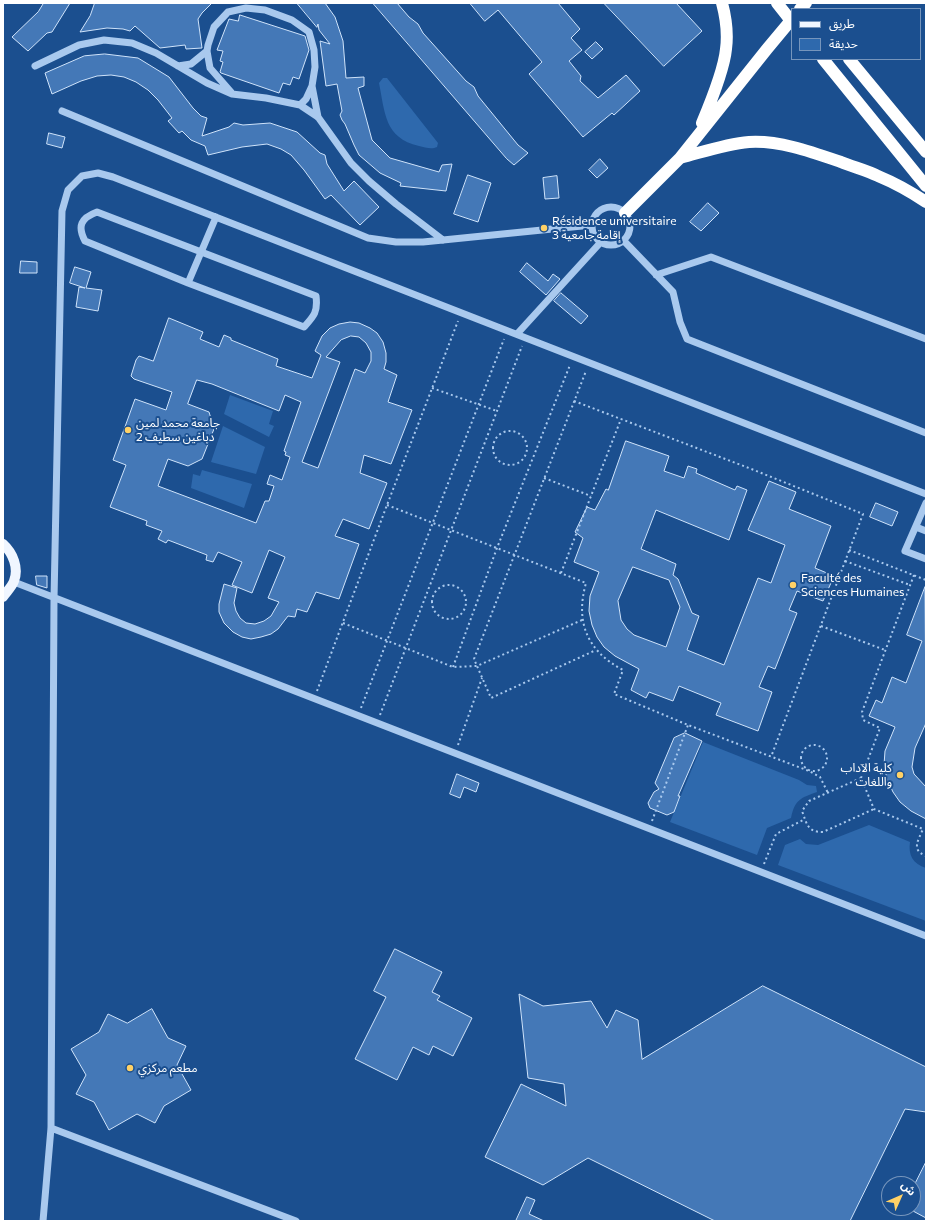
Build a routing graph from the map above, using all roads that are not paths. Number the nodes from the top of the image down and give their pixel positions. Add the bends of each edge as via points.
1 (722, 3) edge
2 (777, 3) edge
3 (791, 19) edge
4 (791, 21) edge
5 (207, 51) junction
6 (824, 60) edge
7 (850, 60) edge
8 (35, 66) dead end
9 (178, 66) junction
10 (312, 86) junction
11 (232, 94) junction
12 (300, 105) junction
13 (62, 111) dead end
14 (318, 117) junction
15 (697, 136) junction
16 (926, 152) edge
17 (680, 158) junction
18 (926, 186) edge
19 (926, 202) edge
20 (625, 212) junction
21 (216, 218) junction
22 (592, 225) junction
23 (443, 240) junction
24 (624, 241) junction
25 (600, 243) junction
26 (201, 252) junction
27 (656, 275) junction
28 (188, 283) junction
29 (517, 334) junction
30 (926, 339) edge
31 (926, 433) edge
32 (926, 494) edge
33 (926, 503) edge
34 (916, 527) junction
35 (926, 531) edge
36 (3, 544) edge
37 (926, 559) edge
38 (14, 582) junction
39 (3, 597) edge
40 (54, 599) junction
41 (926, 936) edge
42 (52, 1128) junction
43 (43, 1221) edge
44 (296, 1221) edge

1 - 15 highway via 727,31 726,50 710,104
2 - 3 highway
4 - 15 highway
5 - 9 lane via 191,64
5 - 10 lane via 214,27 228,12 246,8 265,10 292,20 309,32 315,68
5 - 11 lane via 210,68
6 - 18 highway
7 - 16 highway
8 - 9 lane via 79,45 104,40 132,43
9 - 11 lane
10 - 12 lane
10 - 14 lane
11 - 12 lane
12 - 14 lane
13 - 23 lane via 368,238 396,242
14 - 23 lane via 351,162 369,181
15 - 17 highway
17 - 19 highway via 749,142 776,144 823,156 878,175
17 - 20 highway
20 - 22 lane via 614,207 601,209 593,219
20 - 24 lane via 631,224
21 - 26 lane
21 - 29 lane
21 - 40 lane via 98,173 82,176 68,190 62,211
22 - 23 lane
22 - 25 lane via 594,235
24 - 25 lane via 612,246
24 - 27 lane
25 - 29 lane
26 - 28 lane
26 - 28 lane via 97,212 83,221 80,233 85,241
26 - 28 lane via 316,296 317,306 313,316 304,327
27 - 30 lane via 711,257
27 - 31 lane via 673,292 687,339
29 - 32 lane
33 - 34 lane
34 - 35 lane
34 - 37 lane via 905,551
36 - 38 main road via 14,559
38 - 39 main road
38 - 40 lane
40 - 41 lane
40 - 42 lane
42 - 43 lane
42 - 44 lane

